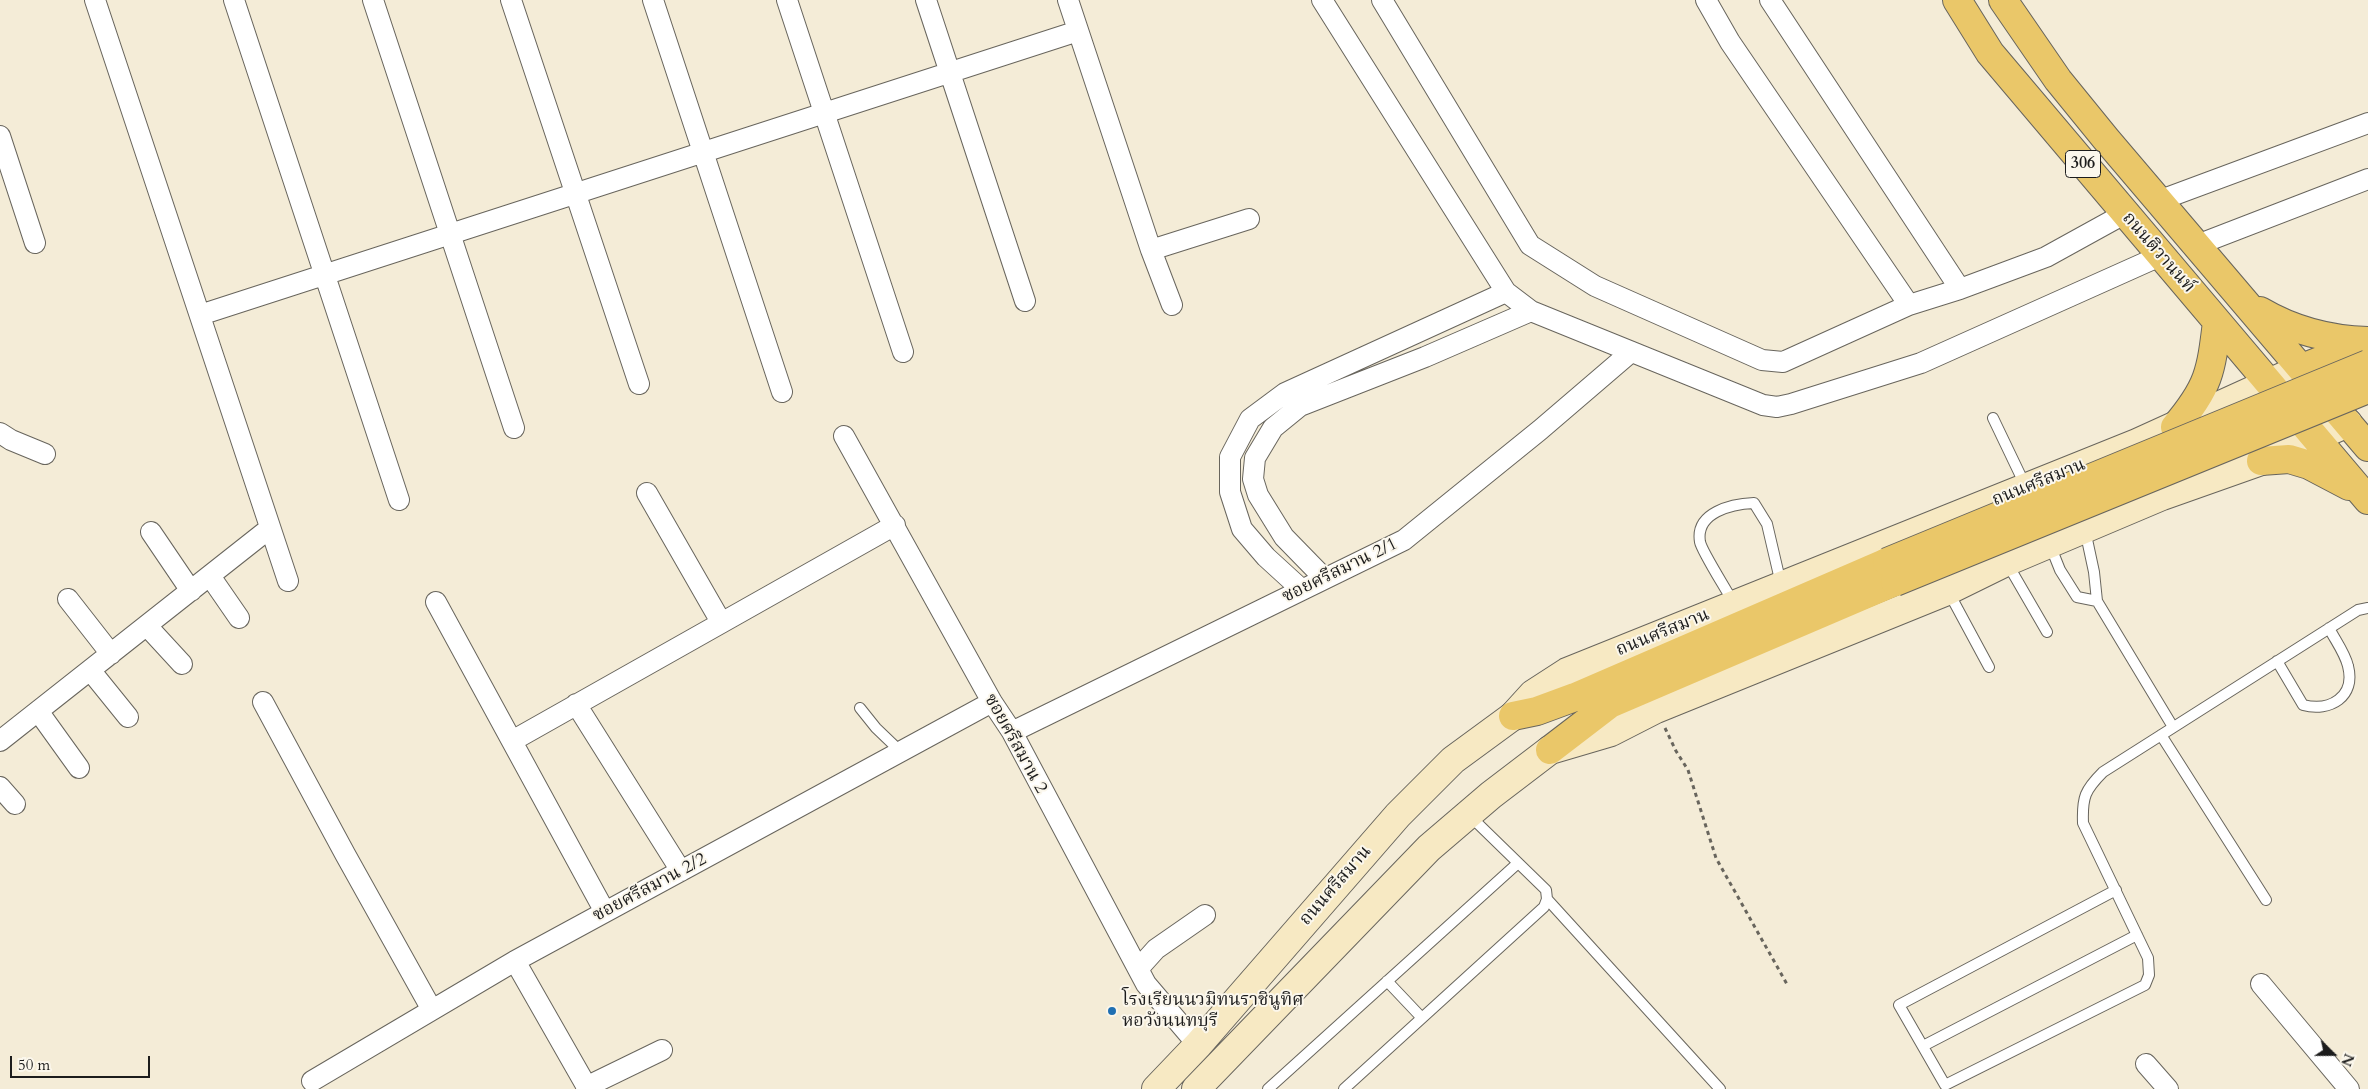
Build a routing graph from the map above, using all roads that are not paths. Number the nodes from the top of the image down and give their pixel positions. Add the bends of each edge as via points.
1 (95, 0) edge
2 (234, 0) edge
3 (373, 0) edge
4 (511, 0) edge
5 (653, 0) edge
6 (787, 0) edge
7 (926, 0) edge
8 (1068, 0) edge
9 (1322, 0) edge
10 (1382, 0) edge
11 (1706, 0) edge
12 (1771, 0) edge
13 (1957, 0) edge
14 (2003, 0) edge
15 (1078, 31) junction
16 (948, 73) junction
17 (824, 114) junction
18 (2368, 123) edge
19 (0, 136) edge
20 (703, 152) junction
21 (2368, 179) edge
22 (576, 194) junction
23 (2158, 201) junction
24 (2124, 214) junction
25 (1249, 219) dead end
26 (450, 234) junction
27 (35, 242) dead end
28 (2196, 245) junction
29 (1151, 250) junction
30 (2160, 256) junction
31 (324, 275) junction
32 (1960, 289) junction
33 (1506, 292) junction
34 (1025, 301) dead end
35 (2246, 303) junction
36 (1172, 305) dead end
37 (1909, 305) junction
38 (1531, 311) junction
39 (200, 315) junction
40 (2217, 322) junction
41 (2368, 342) edge
42 (902, 352) dead end
43 (1631, 352) junction
44 (2368, 364) edge
45 (2302, 368) junction
46 (2270, 382) junction
47 (639, 384) dead end
48 (1317, 389) junction
49 (2368, 389) edge
50 (782, 392) dead end
51 (1994, 418) dead end
52 (2358, 419) edge
53 (2175, 427) junction
54 (514, 428) dead end
55 (0, 433) edge
56 (844, 436) dead end
57 (2316, 437) junction
58 (2138, 443) junction
59 (2368, 447) edge
60 (45, 454) dead end
61 (2261, 461) junction
62 (2026, 488) junction
63 (647, 493) dead end
64 (2162, 496) junction
65 (2365, 497) edge
66 (398, 500) dead end
67 (895, 526) junction
68 (270, 528) junction
69 (2085, 529) junction
70 (151, 532) dead end
71 (2050, 544) junction
72 (2006, 562) junction
73 (1891, 572) junction
74 (210, 576) junction
75 (1324, 578) junction
76 (288, 581) dead end
77 (1782, 586) junction
78 (1301, 589) junction
79 (1947, 590) junction
80 (191, 591) junction
81 (68, 599) dead end
82 (2096, 601) junction
83 (436, 602) dead end
84 (1734, 605) junction
85 (2368, 608) edge
86 (239, 618) dead end
87 (721, 622) junction
88 (147, 626) junction
89 (2329, 628) junction
90 (2047, 632) dead end
91 (111, 654) junction
92 (2276, 661) junction
93 (182, 664) dead end
94 (1989, 666) dead end
95 (90, 670) junction
96 (263, 702) dead end
97 (992, 702) junction
98 (576, 704) junction
99 (860, 708) dead end
100 (38, 711) junction
101 (1513, 716) junction
102 (128, 717) dead end
103 (2174, 727) junction
104 (1012, 732) junction
105 (2161, 735) junction
106 (0, 741) edge
107 (512, 742) junction
108 (1550, 750) junction
109 (901, 752) junction
110 (79, 768) dead end
111 (0, 787) edge
112 (15, 804) dead end
113 (1468, 815) junction
114 (1518, 863) junction
115 (681, 871) junction
116 (2116, 890) junction
117 (1547, 899) junction
118 (2266, 900) dead end
119 (605, 912) junction
120 (1205, 914) dead end
121 (2137, 935) junction
122 (515, 961) junction
123 (1138, 969) junction
124 (1387, 980) junction
125 (2261, 984) dead end
126 (432, 1010) junction
127 (1422, 1018) junction
128 (1198, 1045) junction
129 (1923, 1046) junction
130 (662, 1050) dead end
131 (2146, 1064) dead end
132 (312, 1081) dead end
133 (587, 1088) edge
134 (1156, 1089) edge
135 (1196, 1089) edge
136 (1268, 1089) edge
137 (1344, 1089) edge
138 (1720, 1089) edge
139 (2168, 1089) edge
140 (2350, 1089) edge

1 - 39 street
2 - 31 street
3 - 26 street
4 - 22 street
5 - 20 street
6 - 17 street
7 - 16 street
8 - 15 street
9 - 33 street
10 - 37 street via 1530,245 1595,286 1773,362 1783,362
11 - 37 street via 1730,42
12 - 32 street
13 - 24 main road, ถนนติวานนท์ / 306 via 1990,53
14 - 23 main road, ถนนติวานนท์ / 306 via 2058,80
15 - 16 street
15 - 29 street
16 - 17 street
16 - 34 street
17 - 20 street
17 - 42 street
18 - 23 street
19 - 27 street
20 - 22 street
20 - 50 street
21 - 28 street
22 - 26 street
22 - 47 street
23 - 28 main road, ถนนติวานนท์ / 306
24 - 30 main road, ถนนติวานนท์ / 306
24 - 32 street via 2046,257
25 - 29 street
26 - 31 street
26 - 54 street
28 - 35 main road, ถนนติวานนท์ / 306
29 - 36 street
30 - 40 main road, ถนนติวานนท์ / 306
30 - 43 street via 1921,363 1777,407 1763,405
31 - 39 street
31 - 66 street
32 - 37 street
33 - 38 street
33 - 48 street
35 - 41 main road via 2302,332
35 - 45 main road, ถนนติวานนท์ / 306
38 - 43 street
38 - 48 street via 1425,357
39 - 68 street
40 - 46 main road, ถนนติวานนท์ / 306
40 - 53 main road via 2211,370 2196,401
41 - 45 main road
43 - 75 street, ซอยศรีสมาน 2/1 via 1404,540
44 - 73 main road, bridge
45 - 46 main road, ถนนศรีสมาน
45 - 52 main road, ถนนติวานนท์ / 306
46 - 53 main road, ถนนศรีสมาน
46 - 57 main road, ถนนติวานนท์ / 306
48 - 75 street via 1273,428 1255,458 1253,479 1258,495 1284,537
48 - 78 street via 1285,393 1250,419 1230,457 1230,492 1242,528 1266,557
49 - 73 main road, bridge
51 - 62 lane
52 - 57 main road
52 - 59 main road, ถนนติวานนท์ / 306
53 - 58 main road, ถนนศรีสมาน
55 - 60 street
56 - 67 street, ซอยศรีสมาน 2
57 - 61 main road
57 - 65 main road, ถนนติวานนท์ / 306
58 - 62 main road, ถนนศรีสมาน
58 - 64 main road via 2153,446 2168,458 2171,468
61 - 64 main road
61 - 65 main road via 2289,459 2309,465
62 - 77 main road, ถนนศรีสมาน
63 - 87 street
64 - 69 main road
67 - 87 street
67 - 97 street, ซอยศรีสมาน 2
68 - 74 street
68 - 76 street
69 - 71 main road
69 - 82 lane
70 - 80 street
71 - 72 main road
71 - 82 lane via 2060,570 2077,597
72 - 79 main road
72 - 90 lane
73 - 101 main road via 1575,697
73 - 108 main road via 1610,704
74 - 80 street
74 - 86 street
75 - 78 street, ซอยศรีสมาน 2/1
77 - 84 main road, ถนนศรีสมาน
77 - 84 lane via 1767,524 1754,503 1724,508 1711,514 1702,527 1700,542
78 - 104 street, ซอยศรีสมาน 2/1
79 - 94 lane
79 - 108 main road via 1656,709 1611,732
80 - 88 street
81 - 91 street
82 - 103 lane
83 - 107 street
84 - 101 main road, ถนนศรีสมาน via 1567,672 1533,694
85 - 89 lane via 2358,610
87 - 98 street
88 - 91 street
88 - 93 street
89 - 92 lane
89 - 92 lane via 2348,666 2345,694 2336,702 2327,707 2304,705
91 - 95 street
92 - 103 lane
95 - 100 street
95 - 102 street
96 - 126 street
97 - 104 street, ซอยศรีสมาน 2
97 - 109 street, ซอยศรีสมาน 2/2
98 - 107 street
98 - 115 street
99 - 109 lane
100 - 106 street
100 - 110 street
101 - 128 main road, ถนนศรีสมาน via 1454,760 1398,815
103 - 105 lane
104 - 123 street, ซอยศรีสมาน 2
105 - 116 lane via 2103,772 2088,787 2083,802 2083,823
105 - 118 lane
107 - 119 street
108 - 113 main road
109 - 115 street, ซอยศรีสมาน 2/2
111 - 112 street
113 - 114 lane
113 - 135 main road via 1429,848
114 - 117 lane via 1546,890
114 - 124 lane
115 - 119 street, ซอยศรีสมาน 2/2
116 - 121 lane
116 - 129 lane via 1899,1005
117 - 127 lane via 1544,907
117 - 138 lane
119 - 122 street, ซอยศรีสมาน 2/2
120 - 123 street via 1156,949
121 - 129 lane
121 - 129 lane via 2148,958 2149,976 2145,985 1945,1085
122 - 126 street, ซอยศรีสมาน 2/2
122 - 133 street
123 - 128 street, ซอยศรีสมาน 2 via 1146,984
124 - 127 lane
124 - 136 lane
125 - 140 street
126 - 132 street, ซอยศรีสมาน 2/2
127 - 137 lane
128 - 134 main road, ถนนศรีสมาน
130 - 133 street
131 - 139 street

